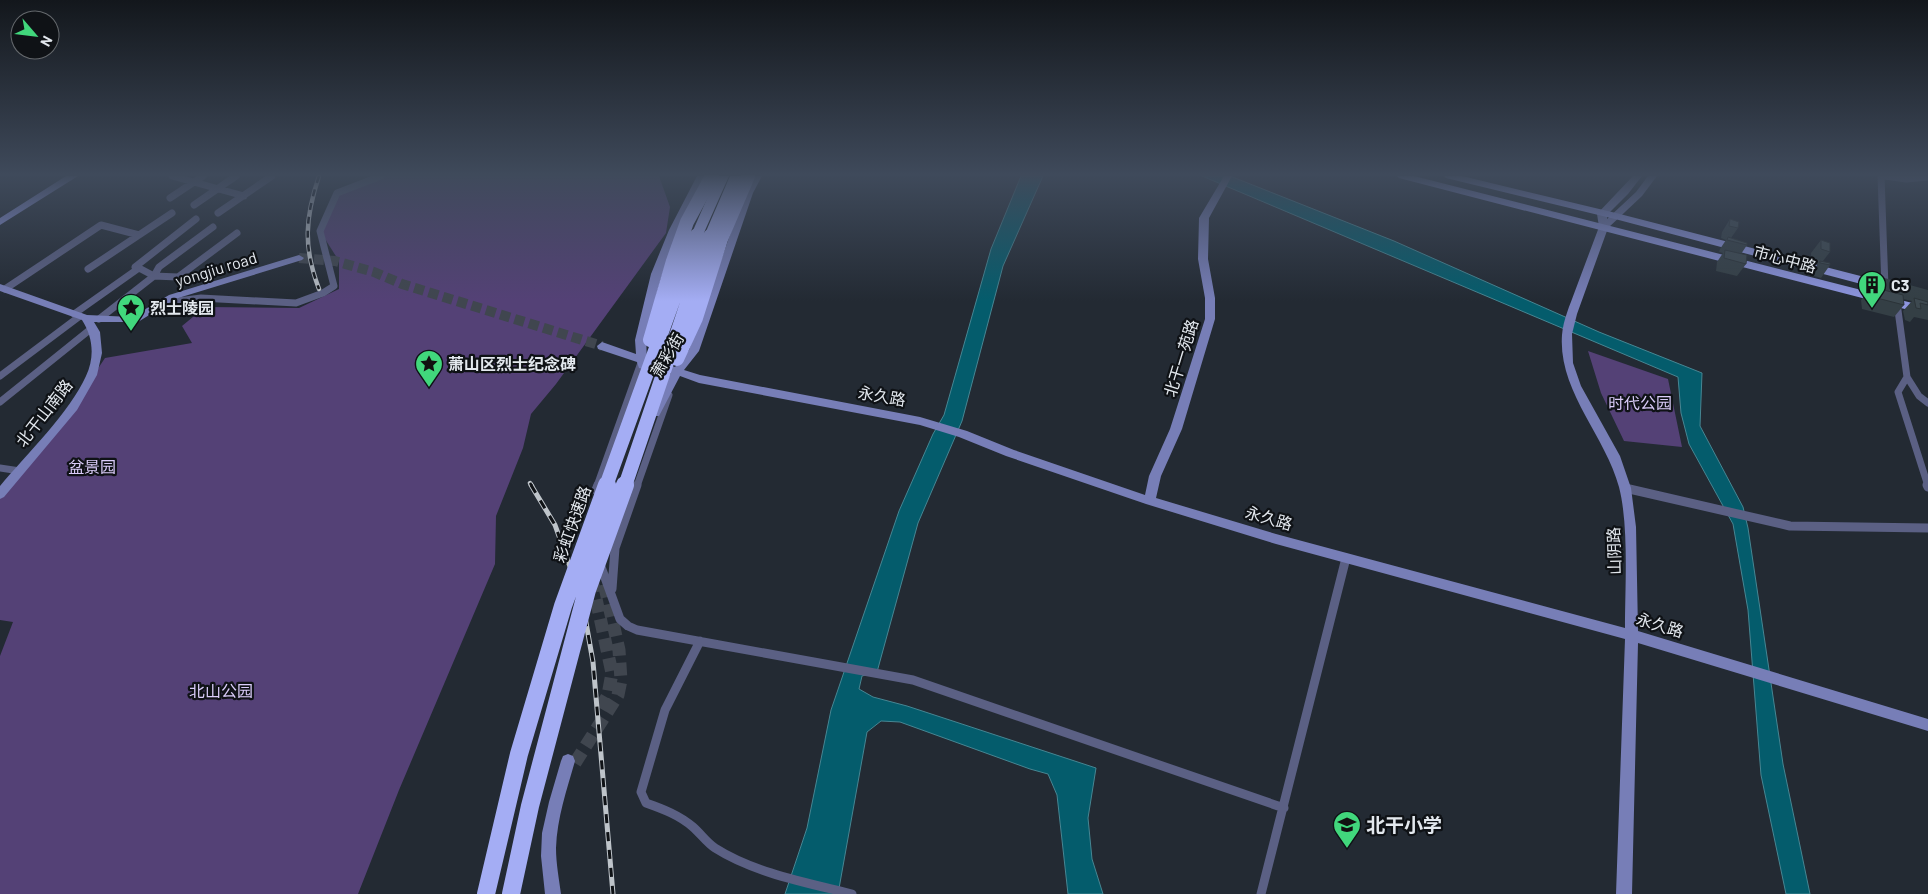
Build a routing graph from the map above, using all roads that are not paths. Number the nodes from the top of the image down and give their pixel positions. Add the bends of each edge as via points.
1 (165, 218) edge
2 (326, 218) edge
3 (680, 218) edge
4 (689, 218) edge
5 (705, 218) edge
6 (713, 218) edge
7 (730, 218) edge
8 (741, 218) edge
9 (1204, 218) edge
10 (1567, 218) edge
11 (1604, 218) edge
12 (1614, 218) edge
13 (1623, 218) edge
14 (1884, 218) edge
15 (196, 219) dead end
16 (214, 227) dead end
17 (1604, 227) junction
18 (237, 233) dead end
19 (139, 235) junction
20 (703, 235) junction
21 (300, 258) tunnel mouth
22 (139, 268) junction
23 (88, 269) dead end
24 (154, 276) junction
25 (3, 288) edge
26 (1890, 288) joint
27 (162, 303) junction
28 (1897, 303) junction
29 (1928, 311) edge
30 (80, 316) junction
31 (99, 319) junction
32 (92, 328) junction
33 (602, 346) tunnel mouth
34 (642, 360) junction
35 (677, 372) junction
36 (0, 376) edge
37 (1907, 377) junction
38 (0, 402) edge
39 (1928, 403) edge
40 (627, 428) junction
41 (645, 429) junction
42 (0, 468) edge
43 (20, 470) junction
44 (1928, 487) edge
45 (1624, 488) junction
46 (0, 494) edge
47 (1150, 502) junction
48 (598, 521) dead end
49 (616, 522) dead end
50 (1928, 528) edge
51 (1346, 558) junction
52 (612, 596) junction
53 (1632, 635) junction
54 (700, 641) junction
55 (1928, 725) edge
56 (572, 762) tunnel mouth
57 (1284, 808) junction
58 (486, 894) edge
59 (511, 894) edge
60 (553, 894) edge
61 (850, 894) edge
62 (1261, 894) edge
63 (1624, 894) edge

1 - 19 street
2 - 27 street via 320,231 334,286 323,293 296,303 201,298
3 - 34 street, 萧彩街 via 656,274 640,340
4 - 40 highway, bridge via 673,261
5 - 20 highway, 彩虹快速路
6 - 20 highway, 彩虹快速路
7 - 41 highway, bridge via 696,318
8 - 35 street, 萧彩街 via 694,351
9 - 47 street, 北干一苑路 via 1203,259 1210,319 1176,429 1155,476
10 - 17 main road, 市心中路
11 - 17 street, 山阴路
12 - 17 street, 山阴路
13 - 26 main road, 市心中路
14 - 26 street
15 - 22 street via 135,267
16 - 24 street via 159,267
17 - 28 main road, 市心中路
17 - 45 street, 山阴路 via 1572,314 1567,334 1568,363 1576,386 1614,456
18 - 24 street via 178,277
19 - 23 street
19 - 25 street via 101,225
20 - 40 highway, 彩虹快速路, bridge
20 - 41 highway, 彩虹快速路, bridge
21 - 27 street, yongjiu road via 172,297
22 - 24 street
22 - 30 street
24 - 31 street
25 - 30 street
27 - 31 street, yongjiu road via 134,320
28 - 29 main road, 市心中路
28 - 37 street
30 - 31 street, yongjiu road
30 - 32 street, 北干山南路
30 - 36 street
32 - 38 street
32 - 43 street, 北干山南路 via 96,353 92,375 73,407
33 - 34 street, 永久路
34 - 35 street, 永久路
34 - 48 street, 萧彩街 via 644,371
34 - 52 street via 590,512 591,541
35 - 47 street, 永久路 via 699,379 920,421
35 - 49 street, 萧彩街 via 654,414
35 - 52 street via 615,548
37 - 39 street via 1919,396
37 - 44 street via 1898,392
40 - 58 highway, 彩虹快速路, bridge via 546,658 519,754
41 - 59 highway, 彩虹快速路, bridge via 574,634
42 - 43 street
43 - 46 street, 北干山南路
45 - 50 street via 1790,526
45 - 53 street, 山阴路 via 1630,527
47 - 51 street, 永久路
51 - 53 street, 永久路
51 - 57 street
52 - 54 street via 620,619 628,626
53 - 55 street, 永久路
53 - 63 street, 山阴路
54 - 57 street via 913,680
54 - 61 street via 665,710 641,792 646,802 693,826 714,848 774,875
56 - 60 street via 553,808 548,845
57 - 62 street

